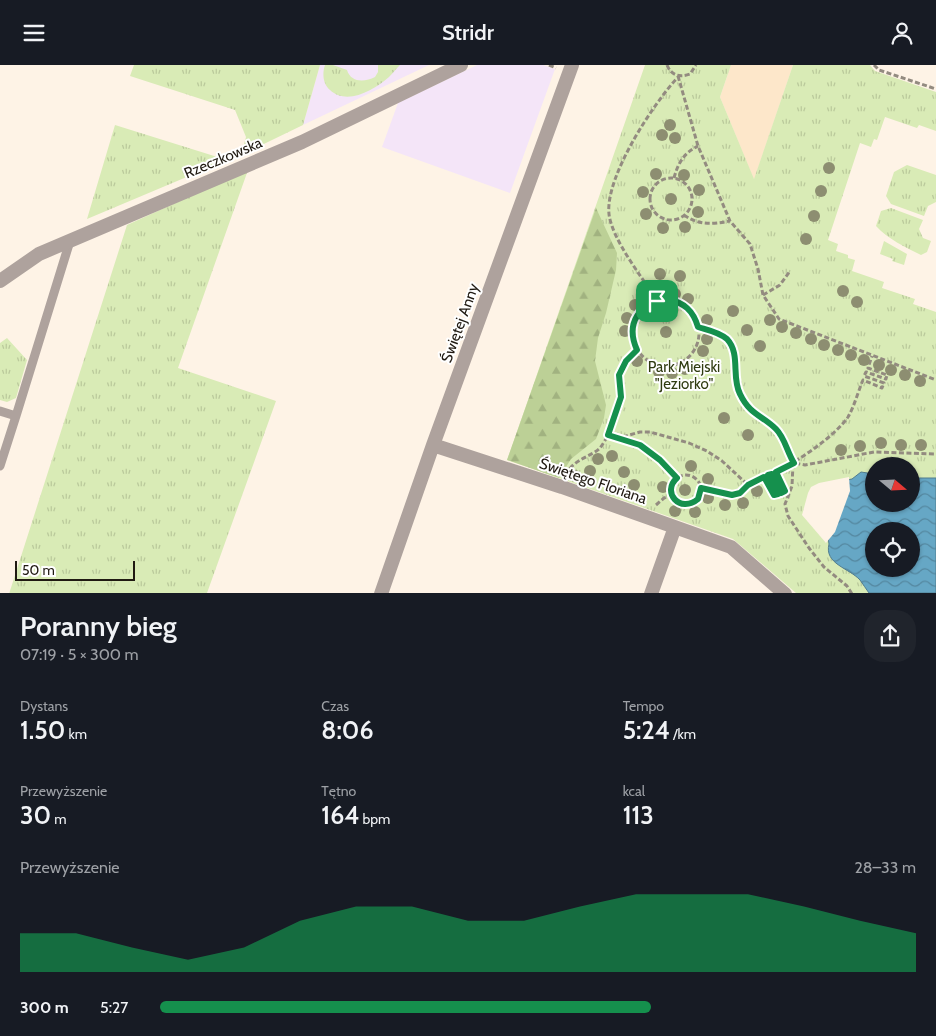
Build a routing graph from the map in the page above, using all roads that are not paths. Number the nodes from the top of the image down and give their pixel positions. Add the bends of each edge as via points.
1 (461, 65) edge
2 (572, 65) edge
3 (70, 241) junction
4 (0, 281) edge
5 (0, 411) edge
6 (16, 417) junction
7 (433, 445) junction
8 (0, 466) edge
9 (675, 527) junction
10 (381, 593) edge
11 (651, 593) edge
12 (785, 593) edge

1 - 3 street, Rzeczkowska via 302,141
2 - 7 street, Świętej Anny
3 - 4 street, Rzeczkowska via 39,255
3 - 6 lane
5 - 6 lane
6 - 8 lane
7 - 9 street, Świętego Floriana
7 - 10 street, Świętej Anny
9 - 11 street
9 - 12 street, Świętego Floriana via 731,547

